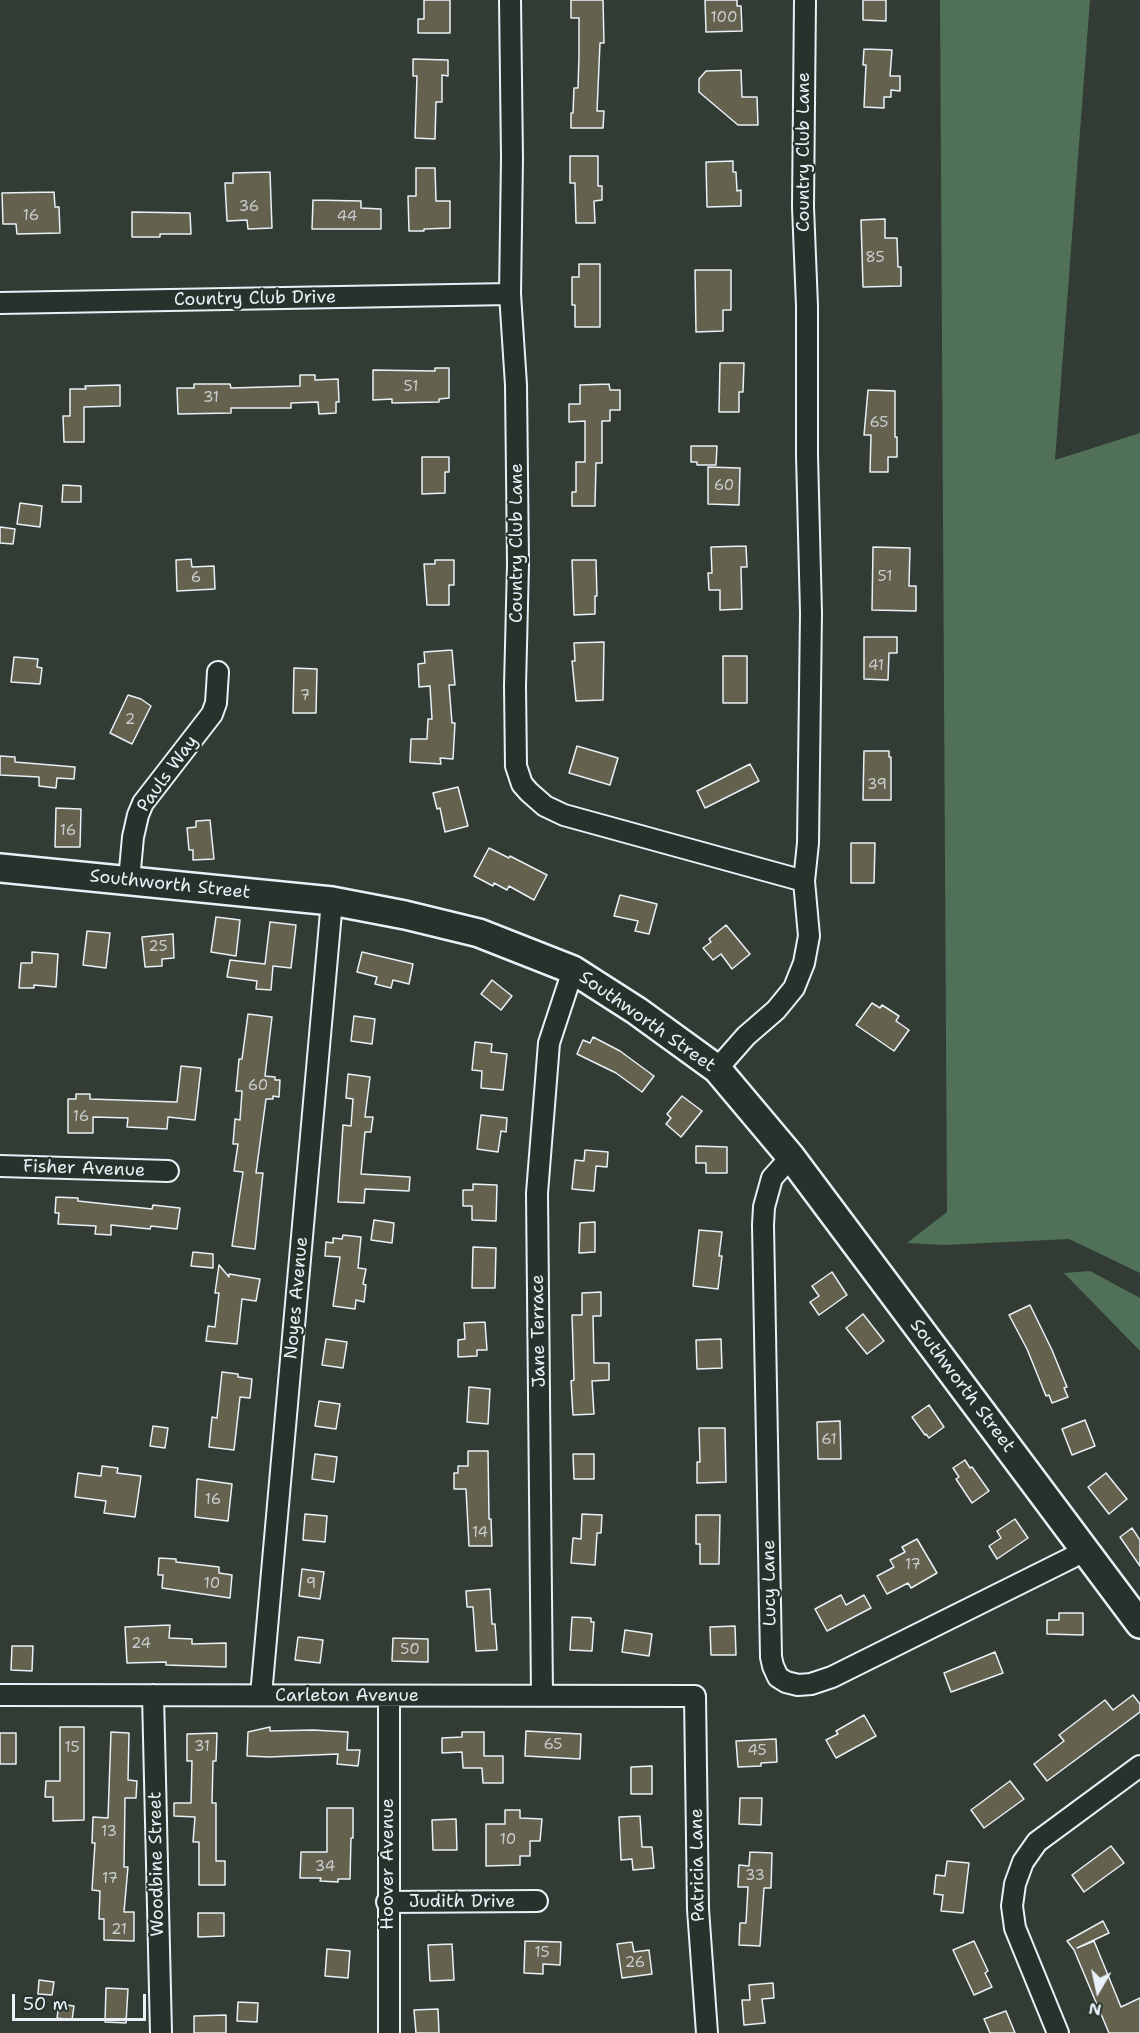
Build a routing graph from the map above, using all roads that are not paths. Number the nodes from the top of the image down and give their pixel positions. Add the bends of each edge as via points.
1 (510, 0) edge
2 (806, 0) edge
3 (510, 294) junction
4 (0, 303) edge
5 (218, 672) dead end
6 (0, 868) edge
7 (129, 880) junction
8 (804, 881) junction
9 (332, 901) junction
10 (573, 970) junction
11 (717, 1069) junction
12 (791, 1157) junction
13 (0, 1166) edge
14 (168, 1171) dead end
15 (1084, 1550) junction
16 (1140, 1624) edge
17 (0, 1695) edge
18 (153, 1695) junction
19 (261, 1695) junction
20 (389, 1696) junction
21 (543, 1696) junction
22 (695, 1696) joint
23 (1140, 1766) edge
24 (537, 1901) dead end
25 (387, 1902) junction
26 (161, 2033) edge
27 (389, 2033) edge
28 (707, 2033) edge
29 (1058, 2033) edge

1 - 3 street, Country Club Lane
2 - 8 street, Country Club Lane via 803,207 811,624
3 - 4 street, Country Club Drive
3 - 8 street, Country Club Lane via 517,416 516,766 522,784 545,806 564,815
5 - 7 street, Pauls Way via 212,714 143,803 133,837
6 - 7 street, Southworth Street
7 - 9 street, Southworth Street
8 - 11 street, Country Club Lane via 808,936 800,976 785,999
9 - 10 street, Southworth Street via 479,933
9 - 19 street, Noyes Avenue
10 - 11 street, Southworth Street
10 - 21 street, Jane Terrace via 549,1043 537,1193
11 - 12 street, Southworth Street
12 - 15 street, Southworth Street
12 - 15 street, Lucy Lane via 772,1178 763,1225 771,1657 778,1677 798,1685 832,1677
13 - 14 street, Fisher Avenue
15 - 16 street, Southworth Street
17 - 18 street, Carleton Avenue
18 - 19 street, Carleton Avenue
18 - 26 street, Woodbine Street
19 - 20 street, Carleton Avenue
20 - 21 street, Carleton Avenue
20 - 25 street, Hoover Avenue
21 - 22 street, Carleton Avenue
22 - 28 street, Patricia Lane via 698,1909
23 - 29 street via 1037,1842 1023,1862 1015,1884 1015,1928
24 - 25 street, Judith Drive
25 - 27 street, Hoover Avenue

